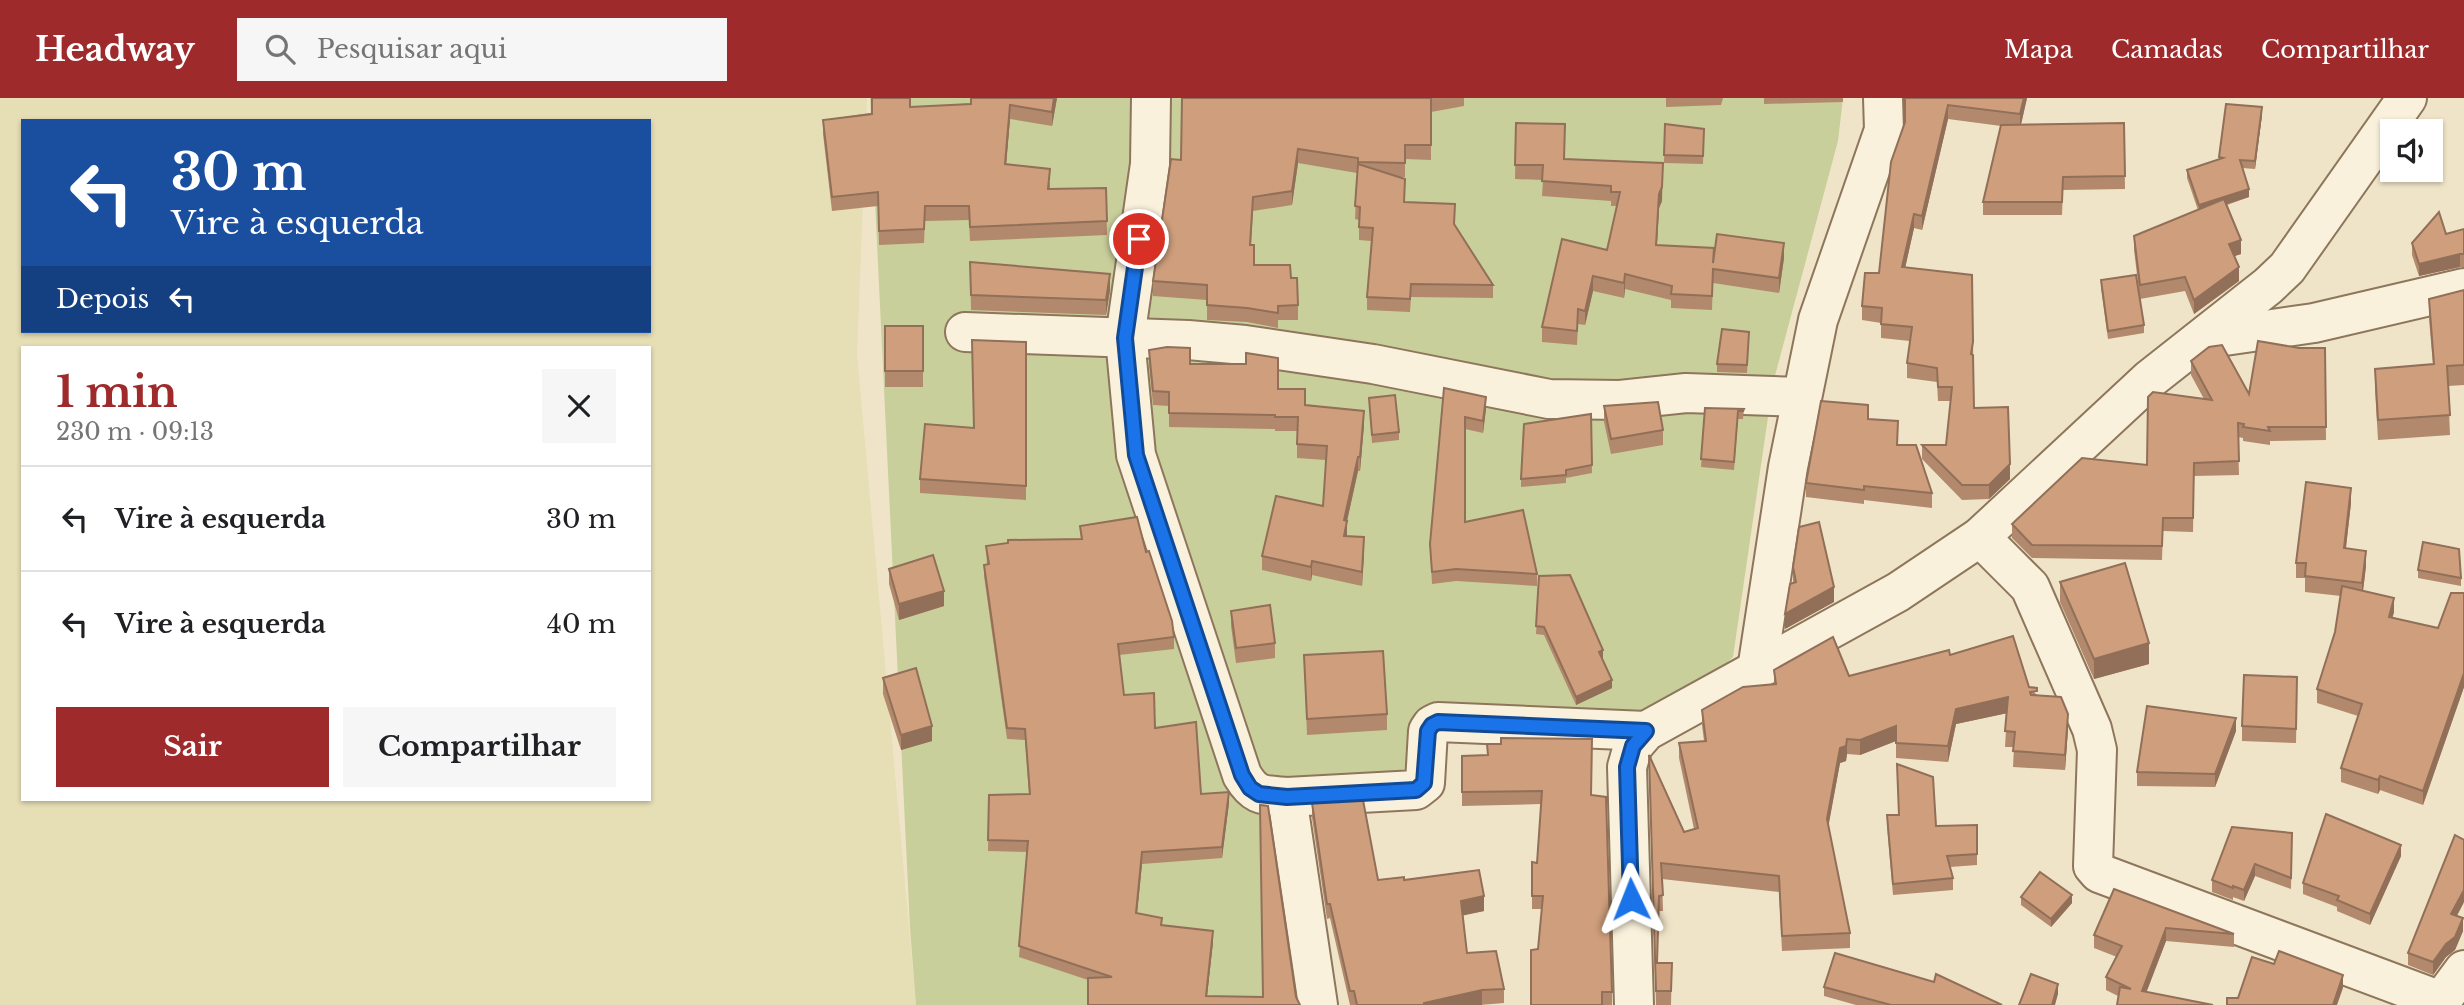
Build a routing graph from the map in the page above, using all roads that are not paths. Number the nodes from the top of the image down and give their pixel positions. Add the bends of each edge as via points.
1 (1151, 98) edge
2 (1883, 98) edge
3 (2407, 98) edge
4 (2464, 288) edge
5 (965, 332) dead end
6 (1125, 338) junction
7 (2202, 340) junction
8 (1801, 397) junction
9 (1980, 537) junction
10 (1757, 670) junction
11 (1646, 731) junction
12 (1287, 797) junction
13 (2464, 970) edge
14 (2440, 1003) edge
15 (1318, 1005) edge
16 (1634, 1005) edge

1 - 6 street via 1150,164
2 - 8 street via 1884,130 1818,320
3 - 7 street via 2287,268
4 - 7 street via 2314,323
5 - 6 street
6 - 8 street via 1245,345 1373,364 1549,399 1620,400 1686,393
6 - 12 street via 1136,455 1242,775 1259,794
7 - 9 street via 2150,379
8 - 10 street
9 - 10 street via 1898,592
9 - 14 street via 2030,587 2092,729 2097,750 2093,866 2099,873
10 - 11 street
11 - 12 street via 1438,722 1428,731 1424,783 1416,790
11 - 16 street via 1633,746 1627,767
12 - 15 street
13 - 14 street

